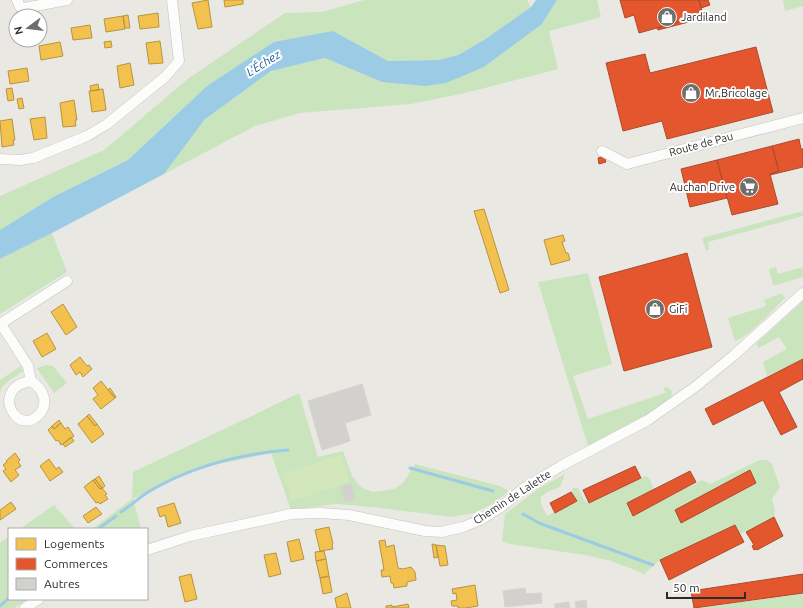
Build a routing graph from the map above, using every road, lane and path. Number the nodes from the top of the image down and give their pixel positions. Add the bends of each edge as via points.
1 (17, 0) edge
2 (67, 0) edge
3 (172, 0) edge
4 (803, 118) edge
5 (602, 151) dead end
6 (0, 158) edge
7 (67, 281) dead end
8 (803, 293) edge
9 (1, 324) edge
10 (31, 381) dead end
11 (148, 550) edge
12 (38, 600) edge
13 (25, 608) edge

1 - 2 street via 20,7 24,8
3 - 6 street via 180,62 165,77 87,136 33,158
4 - 5 street, Route de Pau via 627,164
7 - 9 street
8 - 11 street, Chemin de Lalette via 733,356 648,420 561,466 524,488 501,507 463,527 441,532 425,531 349,515 292,514 190,536
9 - 10 street via 28,366
12 - 13 street

